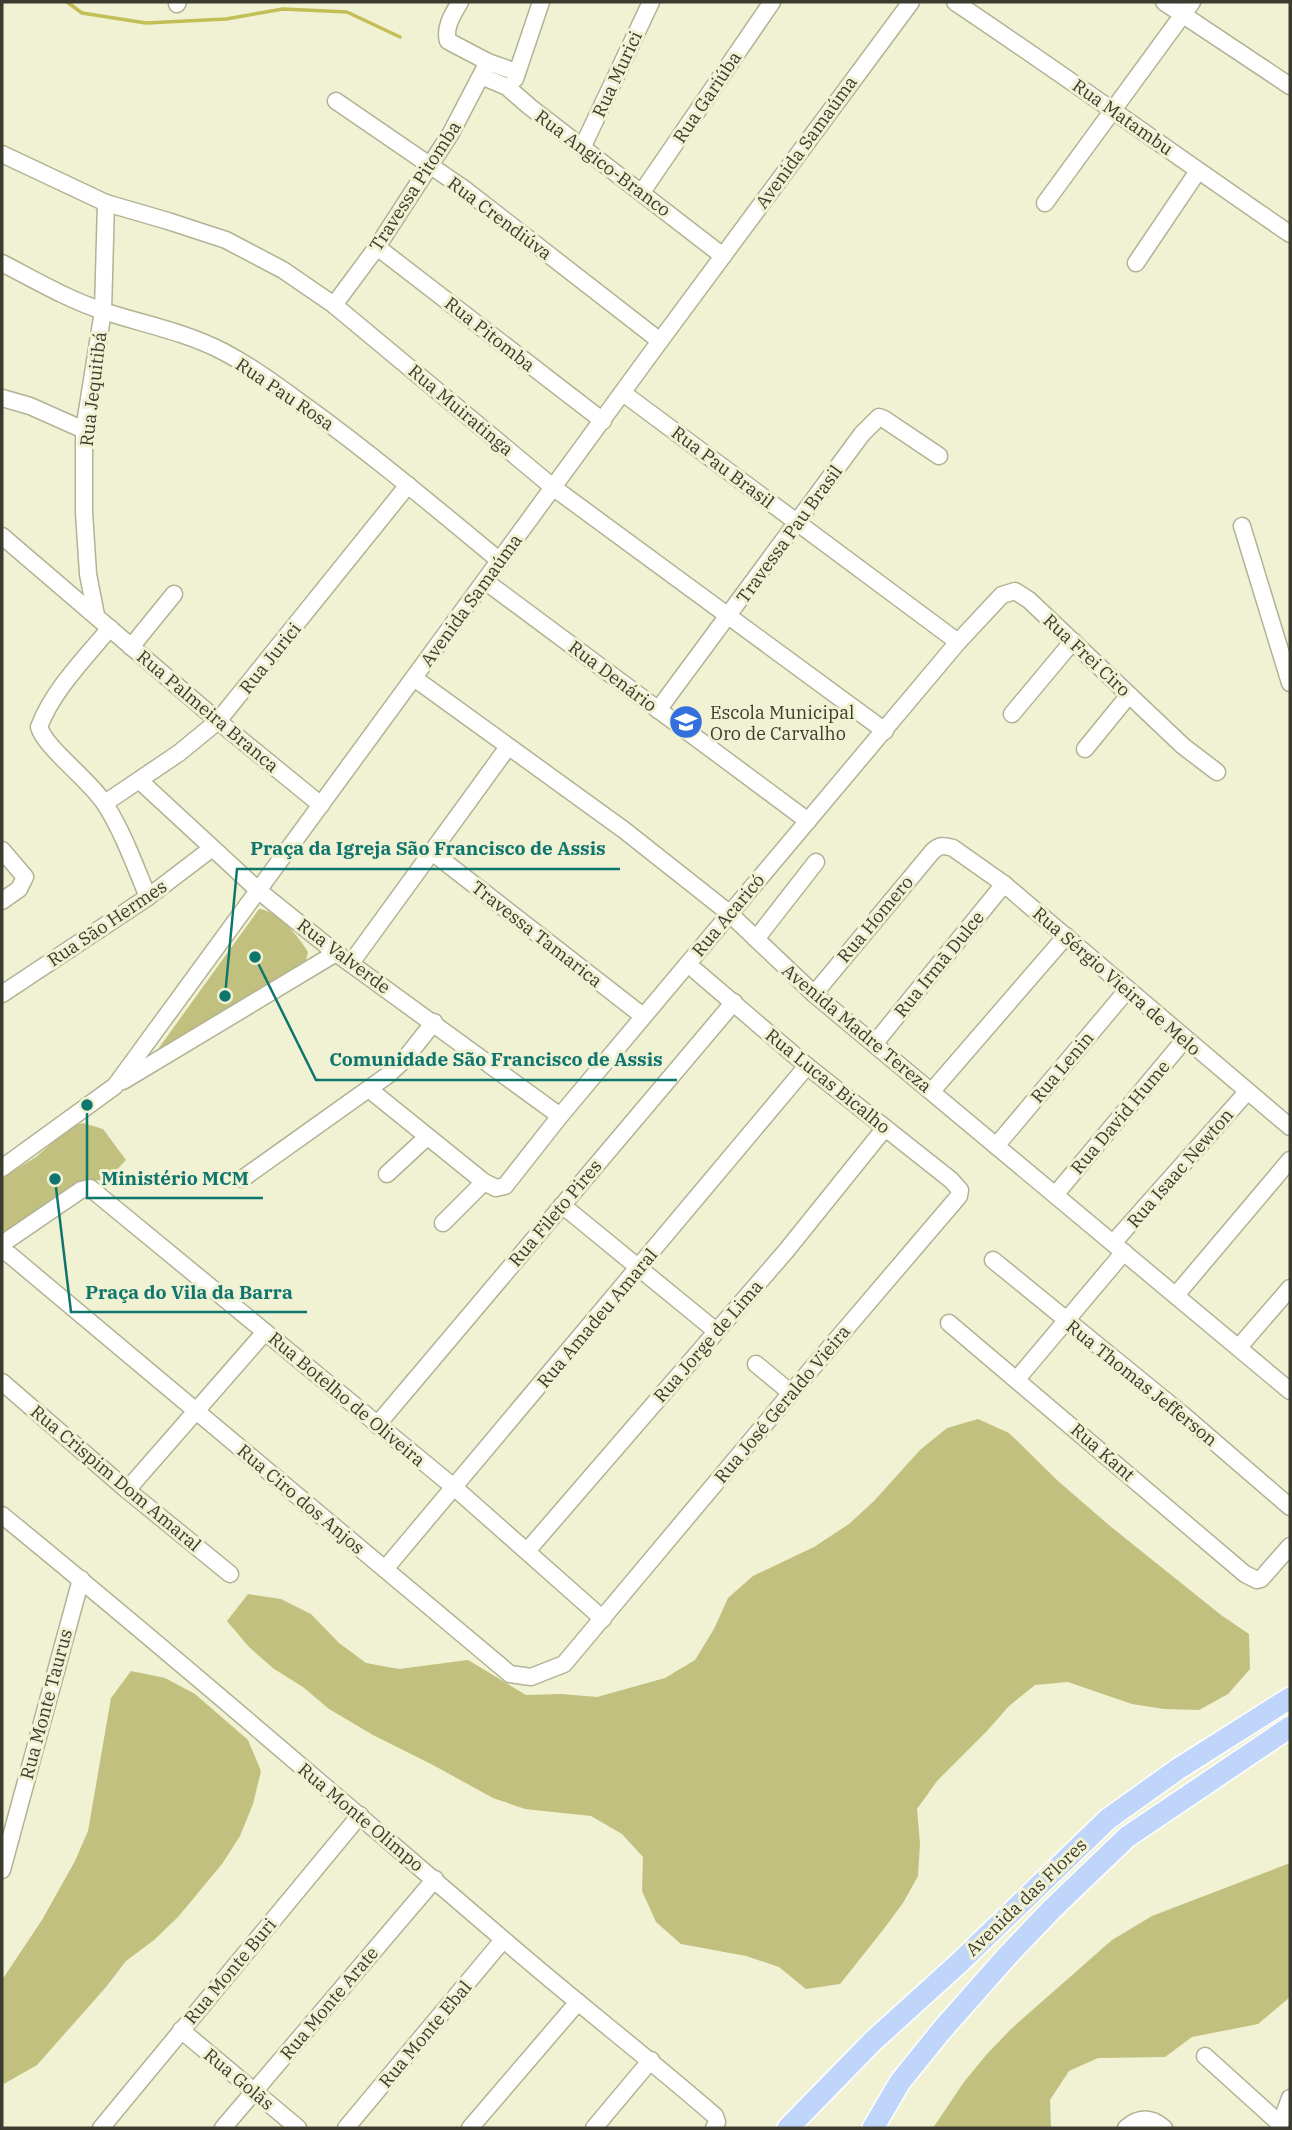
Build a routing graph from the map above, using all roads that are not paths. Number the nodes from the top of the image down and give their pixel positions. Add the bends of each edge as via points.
1 (460, 2) edge
2 (541, 2) edge
3 (651, 2) edge
4 (772, 2) edge
5 (911, 2) edge
6 (955, 2) edge
7 (1164, 2) edge
8 (1187, 8) edge
9 (484, 69) junction
10 (516, 72) junction
11 (1290, 86) edge
12 (518, 95) junction
13 (336, 101) dead end
14 (1114, 109) junction
15 (583, 146) junction
16 (2, 154) edge
17 (430, 166) junction
18 (1198, 171) junction
19 (642, 192) junction
20 (106, 203) junction
21 (1045, 203) dead end
22 (1290, 234) edge
23 (377, 247) junction
24 (723, 256) junction
25 (2, 263) edge
26 (1136, 263) dead end
27 (334, 305) junction
28 (103, 311) junction
29 (660, 341) junction
30 (623, 393) junction
31 (2, 398) edge
32 (603, 421) junction
33 (84, 430) junction
34 (939, 456) dead end
35 (408, 485) junction
36 (554, 488) junction
37 (798, 524) junction
38 (1242, 526) dead end
39 (2, 536) edge
40 (500, 561) junction
41 (485, 581) junction
42 (174, 594) dead end
43 (96, 615) junction
44 (728, 616) junction
45 (110, 628) junction
46 (1073, 641) junction
47 (958, 642) junction
48 (131, 647) junction
49 (414, 678) junction
50 (1290, 683) edge
51 (1129, 695) junction
52 (658, 710) junction
53 (1012, 713) dead end
54 (218, 721) junction
55 (885, 732) junction
56 (508, 747) junction
57 (1085, 749) dead end
58 (1217, 772) dead end
59 (141, 781) junction
60 (104, 803) junction
61 (321, 805) junction
62 (808, 821) junction
63 (938, 846) joint
64 (211, 849) junction
65 (2, 850) edge
66 (432, 852) junction
67 (816, 862) dead end
68 (1004, 884) junction
69 (259, 891) junction
70 (148, 897) junction
71 (2, 901) edge
72 (729, 913) junction
73 (1066, 936) junction
74 (756, 939) junction
75 (336, 953) junction
76 (351, 962) junction
77 (696, 971) dead end
78 (1128, 989) junction
79 (2, 994) edge
80 (814, 994) junction
81 (734, 1002) junction
82 (643, 1016) junction
83 (434, 1022) junction
84 (1185, 1040) junction
85 (875, 1043) junction
86 (807, 1066) junction
87 (115, 1086) junction
88 (370, 1090) junction
89 (932, 1091) junction
90 (1247, 1092) junction
91 (560, 1116) junction
92 (1290, 1127) edge
93 (885, 1128) junction
94 (427, 1137) junction
95 (996, 1146) junction
96 (1290, 1160) edge
97 (2, 1168) edge
98 (387, 1174) dead end
99 (242, 1179) dead end
100 (492, 1185) junction
101 (960, 1190) joint
102 (1055, 1195) junction
103 (562, 1205) junction
104 (443, 1223) dead end
105 (4, 1247) edge
106 (1118, 1248) junction
107 (993, 1260) dead end
108 (639, 1267) junction
109 (1290, 1288) edge
110 (1176, 1295) junction
111 (1067, 1322) junction
112 (949, 1323) dead end
113 (716, 1331) junction
114 (265, 1332) junction
115 (1239, 1347) junction
116 (756, 1364) dead end
117 (1017, 1379) junction
118 (2, 1382) edge
119 (1290, 1391) edge
120 (791, 1393) junction
121 (196, 1410) junction
122 (377, 1425) junction
123 (455, 1488) junction
124 (127, 1490) junction
125 (1290, 1507) edge
126 (2, 1515) edge
127 (1290, 1546) edge
128 (527, 1551) junction
129 (385, 1569) junction
130 (230, 1574) dead end
131 (81, 1579) junction
132 (603, 1619) junction
133 (1290, 1698) edge
134 (1290, 1727) edge
135 (360, 1815) junction
136 (5, 1844) edge
137 (2, 1870) edge
138 (435, 1879) junction
139 (503, 1940) junction
140 (578, 2002) junction
141 (181, 2030) junction
142 (1205, 2056) dead end
143 (651, 2060) junction
144 (254, 2091) junction
145 (1290, 2098) edge
146 (715, 2125) edge
147 (1279, 2126) edge
148 (101, 2128) edge
149 (223, 2128) edge
150 (298, 2128) edge
151 (346, 2128) edge
152 (470, 2128) edge
153 (594, 2128) edge
154 (788, 2128) edge
155 (873, 2128) edge
156 (1126, 2128) edge
157 (1164, 2128) edge

1 - 9 street via 446,38
2 - 10 street
3 - 15 street, Rua Murici
4 - 19 street, Rua Gariúba
5 - 24 street, Avenida Samaúma
6 - 14 street, Rua Matambu
7 - 8 street
8 - 11 street
8 - 14 street
9 - 10 street
9 - 12 street, Rua Angico-Branco
9 - 17 street, Travessa Pitomba
10 - 12 street
12 - 15 street, Rua Angico-Branco
13 - 17 street, Rua Crendiúva
14 - 18 street, Rua Matambu
14 - 21 street
15 - 19 street, Rua Angico-Branco
16 - 20 street, Rua Muiratinga
17 - 23 street, Travessa Pitomba
17 - 29 street, Rua Crendiúva
18 - 22 street, Rua Matambu
18 - 26 street
19 - 24 street, Rua Angico-Branco
20 - 27 street, Rua Muiratinga via 226,240 283,270
20 - 28 street, Rua Jequitibá
23 - 27 street, Travessa Pitomba
23 - 32 street, Rua Pitomba
24 - 29 street, Avenida Samaúma
25 - 28 street, Rua Pau Rosa
27 - 36 street, Rua Muiratinga
28 - 33 street, Rua Jequitibá
28 - 35 street, Rua Pau Rosa via 193,339 257,371
29 - 30 street, Avenida Samaúma
30 - 32 street, Avenida Samaúma
30 - 37 street, Rua Pau Brasil
31 - 33 street
32 - 36 street, Avenida Samaúma
33 - 43 street, Rua Jequitibá via 87,562
34 - 37 street, Travessa Pau Brasil via 879,417
35 - 40 street, Rua Pau Rosa
35 - 54 street, Rua Jurici
36 - 40 street, Avenida Samaúma
36 - 44 street, Rua Muiratinga
37 - 44 street, Travessa Pau Brasil
37 - 47 street, Rua Pau Brasil
38 - 50 street
39 - 43 street, Rua Palmeira Branca
40 - 41 street, Avenida Samaúma
41 - 49 street, Avenida Samaúma
41 - 52 street, Rua Denário
42 - 48 street
43 - 45 street, Rua Palmeira Branca
44 - 52 street, Travessa Pau Brasil
44 - 55 street, Rua Muiratinga
45 - 48 street, Rua Palmeira Branca
45 - 60 street via 68,680 39,727 47,742
46 - 47 street, Rua Frei Ciro via 1015,591 1002,596
46 - 51 street, Rua Frei Ciro
46 - 53 street
47 - 55 street, Rua Acaricó
48 - 54 street, Rua Palmeira Branca
49 - 56 street, Avenida Madre Tereza
49 - 61 street, Avenida Samaúma
51 - 57 street
51 - 58 street, Rua Frei Ciro
52 - 62 street, Rua Denário
54 - 59 street, Rua Jurici
54 - 61 street, Rua Palmeira Branca
55 - 62 street, Rua Acaricó
56 - 66 street
56 - 72 street, Avenida Madre Tereza
59 - 60 street, Rua Jurici
59 - 64 street, Rua Valverde
60 - 70 street
61 - 69 street, Avenida Samaúma
62 - 72 street, Rua Acaricó
63 - 68 street, Rua Sérgio Vieira de Melo via 953,848
63 - 80 street, Rua Homero
64 - 69 street, Rua Valverde
64 - 70 street, Rua São Hermes
65 - 71 street via 25,877 19,889
66 - 76 street
66 - 82 street, Travessa Tamarica
67 - 74 street
68 - 73 street, Rua Sérgio Vieira de Melo
68 - 85 street, Rua Irmã Dulce
69 - 75 street, Rua Valverde
69 - 87 street, Avenida Samaúma
70 - 79 street, Rua São Hermes
72 - 74 street, Avenida Madre Tereza
72 - 82 street, Rua Acaricó
73 - 78 street, Rua Sérgio Vieira de Melo
73 - 89 street
74 - 80 street, Avenida Madre Tereza
75 - 76 street, Rua Valverde
75 - 87 street
76 - 83 street, Rua Valverde
77 - 81 street, Rua Lucas Bicalho
78 - 84 street, Rua Sérgio Vieira de Melo
78 - 95 street, Rua Lenin
80 - 85 street, Avenida Madre Tereza
81 - 86 street, Rua Lucas Bicalho
81 - 103 street, Rua Fileto Pires
82 - 91 street, Rua Acaricó
83 - 88 street via 404,1060
83 - 91 street, Rua Valverde
84 - 90 street, Rua Sérgio Vieira de Melo
84 - 102 street, Rua David Hume
85 - 89 street, Avenida Madre Tereza
86 - 93 street, Rua Lucas Bicalho
86 - 108 street, Rua Amadeu Amaral
87 - 97 street, Avenida Samaúma
88 - 94 street
88 - 99 street
89 - 95 street, Avenida Madre Tereza
90 - 92 street, Rua Sérgio Vieira de Melo
90 - 106 street, Rua Isaac Newton
91 - 100 street, Rua Acaricó via 505,1186
93 - 101 street, Rua Lucas Bicalho
93 - 113 street, Rua Jorge de Lima
94 - 98 street
94 - 100 street
95 - 102 street, Avenida Madre Tereza
96 - 110 street
100 - 104 street, Rua Acaricó
101 - 120 street, Rua José Geraldo Vieira via 955,1202
102 - 106 street, Avenida Madre Tereza
103 - 108 street
103 - 122 street, Rua Fileto Pires
105 - 114 street, Rua Botelho de Oliveira via 90,1188
105 - 121 street, Rua Ciro dos Anjos
106 - 110 street, Avenida Madre Tereza
106 - 111 street, Rua Isaac Newton
107 - 111 street, Rua Thomas Jefferson
108 - 113 street
108 - 123 street, Rua Amadeu Amaral
109 - 115 street
110 - 115 street, Avenida Madre Tereza
111 - 117 street, Rua Isaac Newton
111 - 125 street, Rua Thomas Jefferson
112 - 117 street, Rua Kant
113 - 128 street, Rua Jorge de Lima
114 - 121 street
114 - 122 street, Rua Botelho de Oliveira
115 - 119 street, Avenida Madre Tereza
116 - 120 street
117 - 127 street, Rua Kant via 1245,1574 1256,1580 1265,1576
118 - 124 street, Rua Crispim Dom Amaral
120 - 132 street, Rua José Geraldo Vieira
121 - 124 street
121 - 129 street, Rua Ciro dos Anjos
122 - 123 street, Rua Botelho de Oliveira
123 - 128 street, Rua Botelho de Oliveira
123 - 129 street, Rua Amadeu Amaral
124 - 130 street, Rua Crispim Dom Amaral
126 - 131 street, Rua Monte Olimpo
128 - 132 street, Rua Botelho de Oliveira
129 - 132 street, Rua Ciro dos Anjos via 510,1674 531,1677 564,1664
131 - 135 street, Rua Monte Olimpo
131 - 136 street, Rua Monte Taurus
133 - 154 main road, Avenida das Flores via 1108,1819 873,2040
134 - 155 main road, Avenida das Flores via 1127,1837 1052,1909 941,2031 900,2082
135 - 138 street, Rua Monte Olimpo
135 - 141 street, Rua Monte Buri
136 - 137 street, Rua Monte Taurus
138 - 139 street, Rua Monte Olimpo
138 - 144 street, Rua Monte Arate
139 - 140 street, Rua Monte Olimpo
139 - 151 street, Rua Monte Ebal
140 - 143 street, Rua Monte Olimpo
140 - 152 street
141 - 144 street, Rua Golãs
141 - 148 street, Rua Monte Buri
142 - 147 street
143 - 146 street, Rua Monte Olimpo via 715,2116
143 - 153 street
144 - 149 street, Rua Monte Arate
144 - 150 street, Rua Golãs
145 - 147 street
156 - 157 street via 1145,2118

